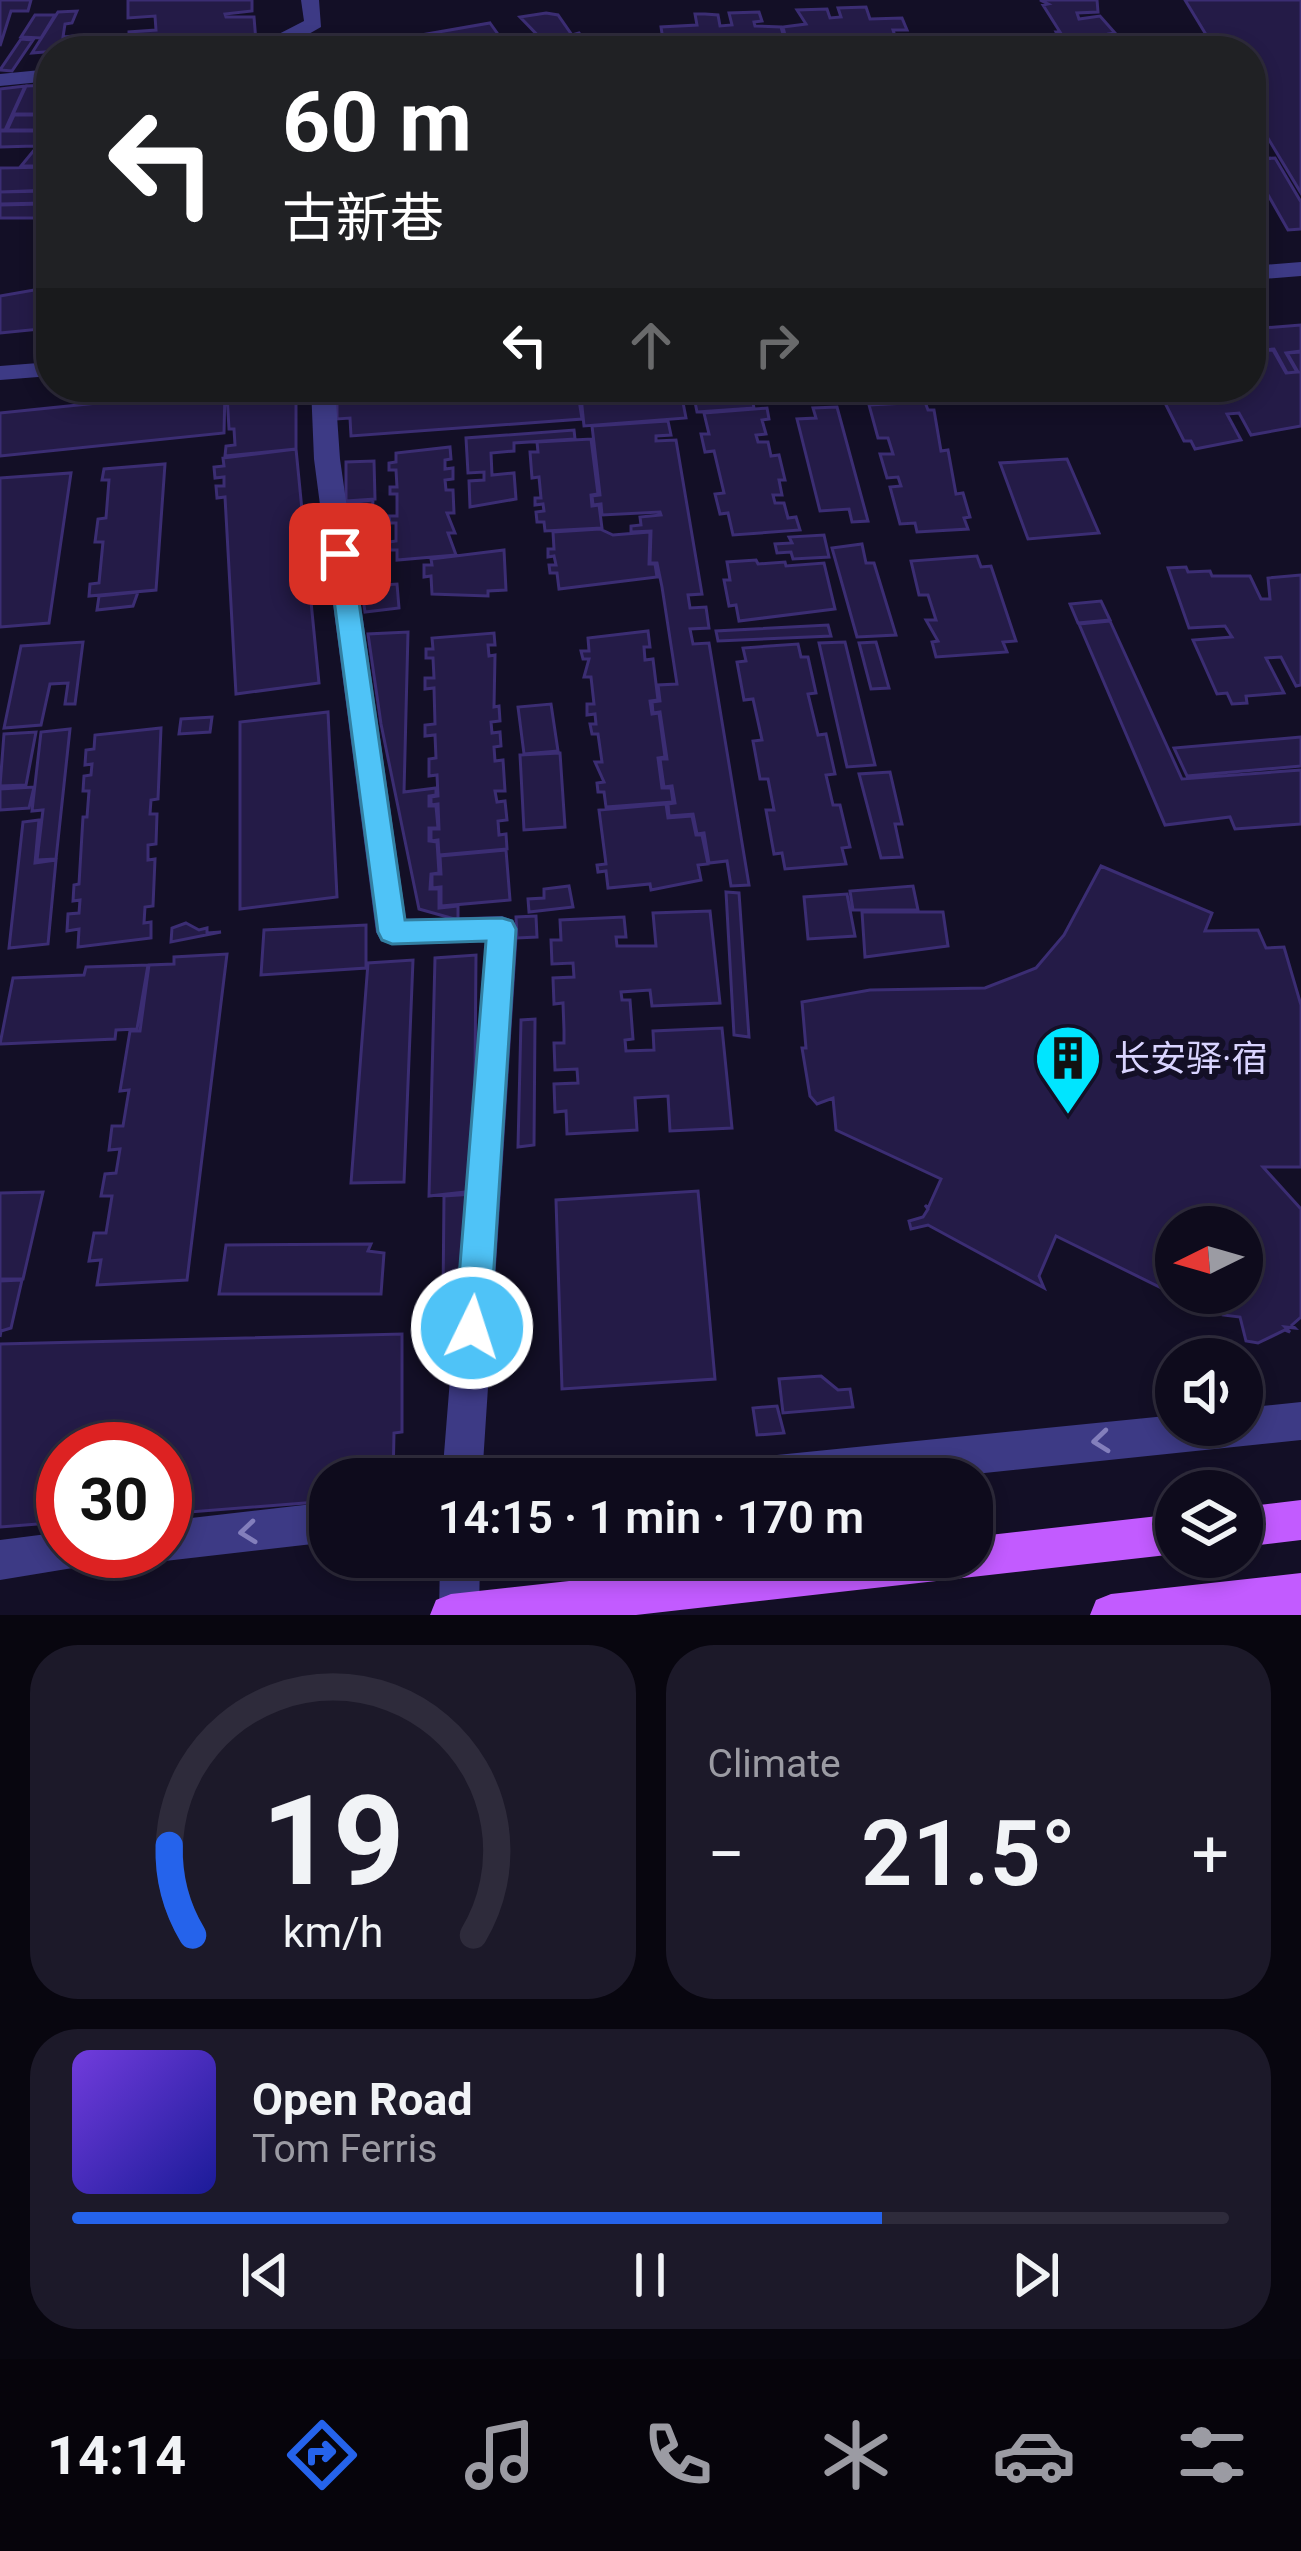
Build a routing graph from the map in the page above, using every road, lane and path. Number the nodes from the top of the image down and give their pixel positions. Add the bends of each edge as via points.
1 (310, 0) edge
2 (292, 36) edge
3 (36, 76) edge
4 (0, 80) edge
5 (1301, 269) edge
6 (1266, 272) edge
7 (36, 370) edge
8 (0, 373) edge
9 (323, 402) edge
10 (1301, 1421) edge
11 (464, 1458) edge
12 (941, 1458) edge
13 (1301, 1520) edge
14 (309, 1524) edge
15 (1263, 1525) edge
16 (1155, 1536) edge
17 (192, 1538) edge
18 (36, 1555) edge
19 (993, 1555) edge
20 (0, 1559) edge
21 (458, 1578) edge
22 (785, 1578) edge
23 (1301, 1594) edge
24 (455, 1615) edge
25 (1111, 1615) edge

1 - 2 street via 314,23
3 - 4 street
5 - 6 street
7 - 8 street
9 - 11 street via 392,932 502,929
10 -> 12 street
13 - 15 main road
14 -> 17 street
16 - 19 main road
18 - 20 street
21 - 24 street
22 - 24 main road
23 - 25 main road

